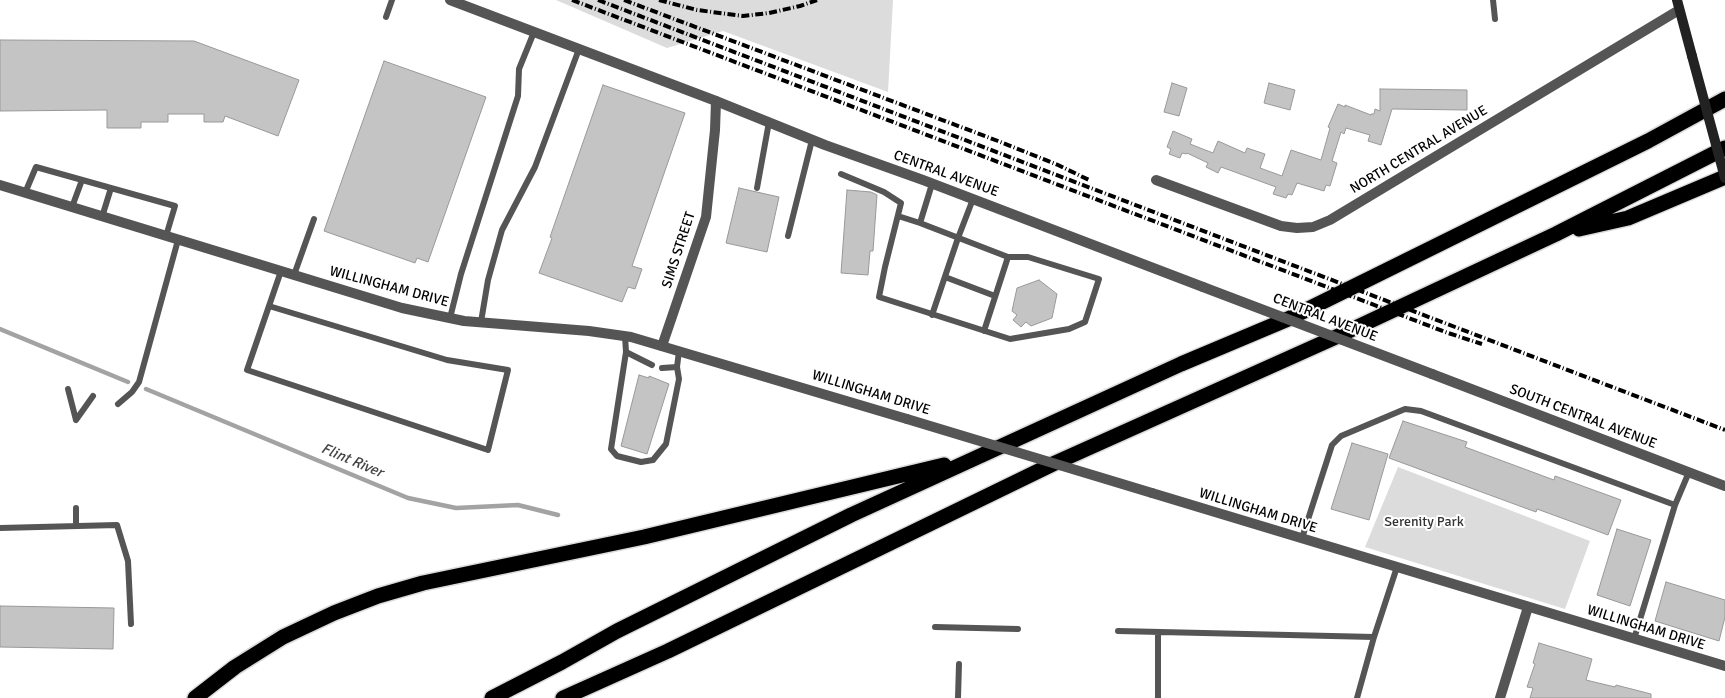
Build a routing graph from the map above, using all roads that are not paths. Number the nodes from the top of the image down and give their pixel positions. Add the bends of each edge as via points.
1 (392, 0) edge
2 (450, 0) edge
3 (1493, 0) edge
4 (1678, 5) edge
5 (386, 17) dead end
6 (1495, 19) dead end
7 (534, 32) junction
8 (579, 49) junction
9 (1725, 100) edge
10 (716, 101) junction
11 (769, 122) junction
12 (812, 140) junction
13 (1725, 148) edge
14 (841, 174) dead end
15 (1725, 177) edge
16 (82, 180) junction
17 (1156, 180) dead end
18 (932, 184) junction
19 (0, 185) edge
20 (111, 188) junction
21 (757, 188) dead end
22 (25, 193) junction
23 (972, 199) junction
24 (72, 207) junction
25 (898, 216) junction
26 (102, 217) junction
27 (314, 219) dead end
28 (920, 223) junction
29 (1556, 234) junction
30 (166, 236) junction
31 (788, 236) dead end
32 (958, 238) junction
33 (178, 240) junction
34 (1008, 257) junction
35 (281, 271) junction
36 (294, 275) junction
37 (945, 277) junction
38 (995, 296) junction
39 (269, 306) junction
40 (932, 314) junction
41 (450, 318) junction
42 (481, 322) junction
43 (984, 332) junction
44 (625, 336) junction
45 (662, 346) junction
46 (679, 351) junction
47 (626, 352) junction
48 (652, 366) dead end
49 (677, 367) junction
50 (662, 368) dead end
51 (1432, 374) joint
52 (68, 389) dead end
53 (93, 396) dead end
54 (118, 404) dead end
55 (977, 457) junction
56 (1689, 472) junction
57 (1725, 486) edge
58 (1676, 505) junction
59 (76, 508) dead end
60 (76, 526) junction
61 (0, 528) edge
62 (1302, 538) junction
63 (1397, 567) junction
64 (1528, 607) junction
65 (131, 624) dead end
66 (936, 627) dead end
67 (1018, 629) dead end
68 (1118, 631) dead end
69 (1158, 632) junction
70 (1374, 637) junction
71 (1634, 639) junction
72 (668, 651) junction
73 (958, 664) dead end
74 (1725, 666) edge
75 (196, 698) edge
76 (492, 698) edge
77 (563, 698) edge
78 (584, 698) edge
79 (958, 698) edge
80 (1158, 698) edge
81 (1357, 698) edge
82 (1500, 698) edge

1 - 5 lane
2 - 7 street, CENTRAL AVENUE
3 - 6 lane
4 - 15 main road, bridge
4 - 17 street, NORTH CENTRAL AVENUE via 1330,220 1313,226 1280,226
7 - 8 street, CENTRAL AVENUE
7 - 41 lane via 519,69 518,96
8 - 10 street, CENTRAL AVENUE
8 - 42 lane via 535,167 502,230 488,280
9 - 55 highway via 1296,315
10 - 11 street, CENTRAL AVENUE
10 - 45 street, SIMS STREET via 706,217
11 - 12 street, CENTRAL AVENUE
11 - 21 lane
12 - 18 street, CENTRAL AVENUE
12 - 31 lane
13 - 29 highway
14 - 25 lane via 884,192 901,203
15 - 29 highway via 1628,218
16 - 20 lane
16 - 22 lane via 36,167
16 - 24 lane
18 - 23 street, CENTRAL AVENUE
18 - 28 lane
19 - 22 street, WILLINGHAM DRIVE
20 - 26 lane
20 - 30 lane via 175,206
22 - 24 street, WILLINGHAM DRIVE
23 - 32 lane
23 - 51 street, CENTRAL AVENUE, bridge
24 - 26 street, WILLINGHAM DRIVE
25 - 28 lane
25 - 40 lane via 879,297
26 - 30 street, WILLINGHAM DRIVE
27 - 36 lane
28 - 32 lane
29 - 72 highway via 1055,463
30 - 33 street, WILLINGHAM DRIVE
32 - 34 lane
32 - 37 lane
33 - 35 street, WILLINGHAM DRIVE
33 - 54 lane via 139,382
34 - 38 lane
34 - 43 lane via 1028,257 1099,279 1085,322 1069,329 1010,340
35 - 36 street, WILLINGHAM DRIVE
35 - 39 lane
36 - 41 street, WILLINGHAM DRIVE via 402,308
37 - 38 lane
37 - 40 lane
38 - 43 lane
39 - 39 lane via 247,370 488,450 508,370 447,360
40 - 43 lane
41 - 42 street, WILLINGHAM DRIVE
42 - 44 street, WILLINGHAM DRIVE
44 - 45 street, WILLINGHAM DRIVE
44 - 47 lane
45 - 46 street, WILLINGHAM DRIVE
46 - 49 lane
46 - 62 street, WILLINGHAM DRIVE, bridge
47 - 48 lane
47 - 49 lane via 611,449 617,456 641,462 653,460 666,444 679,379
49 - 50 lane
51 - 56 street, SOUTH CENTRAL AVENUE
52 - 53 lane via 76,420
55 - 75 highway via 644,537 423,583 378,596 334,612 283,637 235,667
55 - 76 highway via 851,515 625,627
56 - 57 street, SOUTH CENTRAL AVENUE
56 - 58 lane
58 - 62 lane via 1421,410 1405,409 1341,436 1332,446
58 - 71 lane
59 - 60 lane
60 - 61 lane
60 - 65 lane via 116,525 128,561
62 - 63 street, WILLINGHAM DRIVE
63 - 64 street, WILLINGHAM DRIVE
63 - 70 lane
64 - 71 street, WILLINGHAM DRIVE
64 - 82 street
66 - 67 lane
68 - 69 lane
69 - 70 lane
69 - 80 lane
70 - 81 lane
71 - 74 street, WILLINGHAM DRIVE
72 - 77 highway
72 - 78 highway
73 - 79 lane

